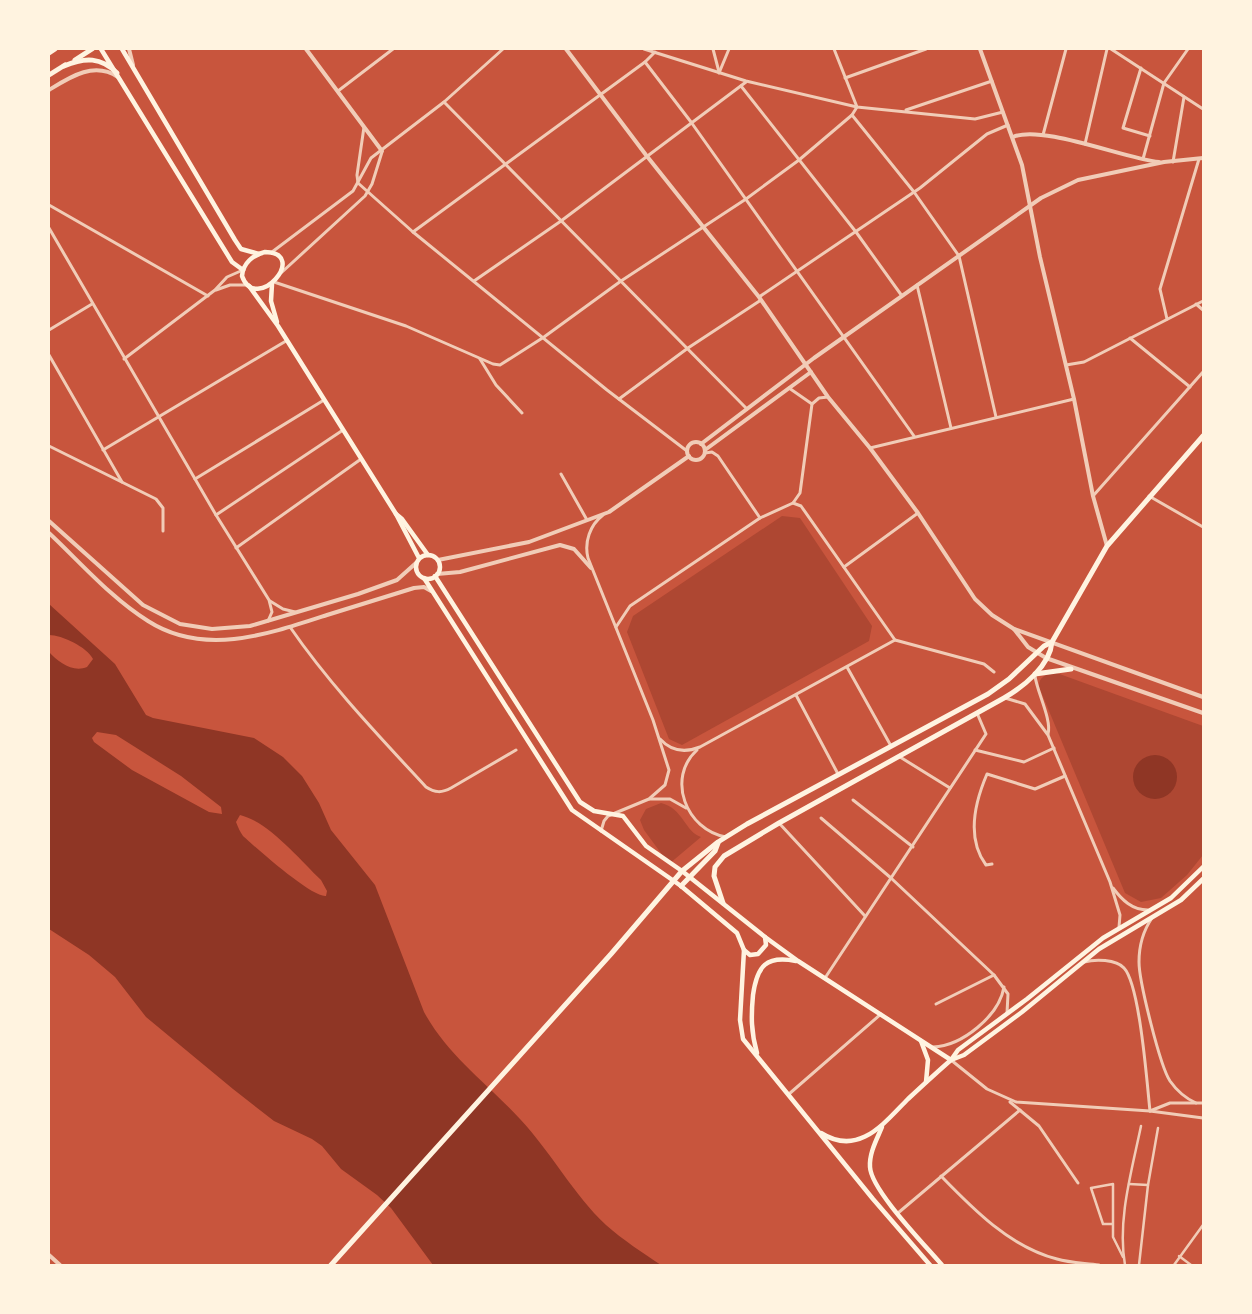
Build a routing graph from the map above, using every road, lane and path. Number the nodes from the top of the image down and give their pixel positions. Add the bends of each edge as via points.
1 (55, 49) edge
2 (92, 49) edge
3 (102, 49) edge
4 (122, 49) edge
5 (129, 49) edge
6 (306, 49) edge
7 (393, 49) edge
8 (504, 49) edge
9 (566, 49) edge
10 (644, 49) edge
11 (713, 49) edge
12 (729, 49) edge
13 (834, 49) edge
14 (926, 49) edge
15 (980, 49) edge
16 (1066, 49) edge
17 (1107, 49) edge
18 (1111, 49) edge
19 (1188, 49) edge
20 (655, 52) junction
21 (49, 53) edge
22 (645, 62) junction
23 (64, 66) junction
24 (133, 67) junction
25 (1141, 68) junction
26 (117, 73) junction
27 (719, 73) junction
28 (49, 76) edge
29 (845, 78) junction
30 (746, 81) junction
31 (992, 81) junction
32 (124, 83) junction
33 (1164, 83) junction
34 (741, 86) junction
35 (49, 90) edge
36 (338, 91) junction
37 (602, 94) junction
38 (1184, 97) junction
39 (444, 102) junction
40 (856, 107) junction
41 (1203, 109) edge
42 (903, 111) junction
43 (1004, 112) junction
44 (852, 115) junction
45 (691, 122) junction
46 (364, 126) junction
47 (1009, 126) junction
48 (1043, 135) junction
49 (1150, 136) junction
50 (1013, 137) junction
51 (1086, 144) junction
52 (382, 151) junction
53 (646, 155) junction
54 (1201, 158) edge
55 (1143, 159) junction
56 (799, 160) junction
57 (1164, 162) junction
58 (1173, 162) junction
59 (505, 164) junction
60 (358, 183) junction
61 (368, 192) junction
62 (914, 192) junction
63 (746, 199) junction
64 (49, 205) edge
65 (1030, 206) junction
66 (561, 222) junction
67 (705, 226) junction
68 (49, 228) edge
69 (413, 232) junction
70 (856, 232) junction
71 (272, 252) junction
72 (259, 254) junction
73 (959, 256) junction
74 (243, 270) junction
75 (798, 270) junction
76 (281, 273) junction
77 (474, 280) junction
78 (621, 281) junction
79 (273, 283) junction
80 (917, 285) junction
81 (248, 286) junction
82 (215, 290) junction
83 (208, 296) junction
84 (902, 296) junction
85 (760, 299) junction
86 (1203, 300) edge
87 (92, 304) junction
88 (1196, 304) junction
89 (1203, 310) edge
90 (1167, 319) junction
91 (278, 326) junction
92 (49, 330) edge
93 (544, 337) junction
94 (843, 338) junction
95 (1130, 338) junction
96 (286, 341) junction
97 (688, 348) junction
98 (49, 355) edge
99 (479, 358) junction
100 (124, 359) junction
101 (806, 364) junction
102 (1066, 365) junction
103 (811, 372) junction
104 (1203, 372) edge
105 (1190, 387) junction
106 (789, 388) junction
107 (828, 397) junction
108 (618, 399) junction
109 (1074, 399) junction
110 (324, 400) junction
111 (812, 404) junction
112 (747, 409) junction
113 (522, 413) dead end
114 (996, 417) junction
115 (160, 418) junction
116 (951, 428) junction
117 (343, 430) junction
118 (914, 436) junction
119 (1203, 436) edge
120 (701, 444) junction
121 (49, 446) edge
122 (870, 448) junction
123 (103, 450) junction
124 (688, 451) junction
125 (705, 452) junction
126 (689, 456) junction
127 (361, 459) junction
128 (561, 474) dead end
129 (195, 479) junction
130 (122, 482) junction
131 (1093, 496) junction
132 (1149, 496) junction
133 (793, 503) junction
134 (609, 512) junction
135 (918, 513) junction
136 (396, 514) junction
137 (216, 515) junction
138 (760, 518) junction
139 (586, 520) junction
140 (49, 521) edge
141 (1203, 527) edge
142 (163, 531) dead end
143 (49, 533) edge
144 (1107, 546) junction
145 (236, 548) junction
146 (428, 555) junction
147 (419, 558) junction
148 (438, 560) junction
149 (416, 563) junction
150 (844, 567) junction
151 (591, 568) junction
152 (436, 575) junction
153 (424, 578) junction
154 (358, 594) junction
155 (434, 594) junction
156 (270, 600) junction
157 (361, 604) junction
158 (295, 612) junction
159 (268, 621) junction
160 (250, 626) junction
161 (290, 627) junction
162 (616, 627) junction
163 (1014, 629) junction
164 (252, 636) junction
165 (895, 640) junction
166 (1052, 642) junction
167 (1037, 654) junction
168 (1046, 658) junction
169 (847, 667) junction
170 (1072, 669) junction
171 (994, 672) dead end
172 (1034, 674) junction
173 (796, 695) junction
174 (1203, 697) edge
175 (1004, 698) junction
176 (977, 713) junction
177 (1203, 713) edge
178 (1048, 735) junction
179 (659, 738) junction
180 (891, 746) junction
181 (700, 748) junction
182 (1054, 748) junction
183 (516, 750) dead end
184 (974, 750) junction
185 (900, 756) junction
186 (838, 774) junction
187 (1065, 776) junction
188 (950, 788) junction
189 (649, 799) junction
190 (853, 800) dead end
191 (689, 810) junction
192 (615, 814) junction
193 (821, 818) dead end
194 (779, 823) junction
195 (601, 832) junction
196 (726, 837) junction
197 (718, 842) junction
198 (912, 847) junction
199 (992, 864) dead end
200 (1203, 867) edge
201 (682, 871) junction
202 (690, 877) junction
203 (890, 878) junction
204 (1203, 879) edge
205 (673, 880) junction
206 (1110, 882) junction
207 (680, 886) junction
208 (723, 903) junction
209 (1149, 910) junction
210 (1158, 913) junction
211 (865, 916) junction
212 (1119, 927) junction
213 (765, 937) junction
214 (744, 950) junction
215 (798, 961) junction
216 (1079, 965) junction
217 (994, 975) junction
218 (826, 978) junction
219 (1004, 987) junction
220 (936, 1004) dead end
221 (882, 1014) junction
222 (1007, 1014) junction
223 (920, 1039) junction
224 (932, 1048) junction
225 (757, 1053) junction
226 (950, 1060) junction
227 (926, 1083) junction
228 (789, 1094) junction
229 (1008, 1100) junction
230 (1196, 1103) junction
231 (1203, 1103) edge
232 (1020, 1110) junction
233 (1150, 1111) junction
234 (1203, 1118) edge
235 (883, 1126) junction
236 (1140, 1126) dead end
237 (1158, 1128) dead end
238 (818, 1131) junction
239 (941, 1176) junction
240 (1078, 1183) dead end
241 (1129, 1184) junction
242 (1148, 1185) junction
243 (880, 1192) junction
244 (872, 1199) junction
245 (898, 1213) junction
246 (1113, 1224) junction
247 (1203, 1225) edge
248 (49, 1255) edge
249 (1179, 1256) junction
250 (1124, 1257) junction
251 (60, 1265) edge
252 (331, 1265) edge
253 (930, 1265) edge
254 (942, 1265) edge
255 (1100, 1265) edge
256 (1125, 1265) edge
257 (1139, 1265) edge
258 (1174, 1265) edge
259 (1191, 1265) edge

1 - 21 main road
2 - 23 main road
3 - 26 main road
4 - 24 main road
5 - 24 street
6 - 36 street
7 - 36 street
8 - 39 street
9 - 37 street
10 - 20 street
11 - 27 street
12 - 27 street
13 - 29 street
14 - 29 street
15 - 31 street
16 - 48 street
17 - 51 street
18 - 25 street
19 - 33 street
20 - 22 street
20 - 27 street
22 - 37 street
22 - 45 street
23 - 26 main road via 93,59
23 - 28 main road
24 - 72 main road via 241,249
25 - 33 street
25 - 49 street via 1123,128
26 - 32 main road
27 - 30 street
29 - 40 street
30 - 34 street
30 - 40 street
31 - 42 street
31 - 43 street
32 - 35 street via 113,74 95,70 77,74
32 - 74 main road via 232,262
33 - 38 street
33 - 49 street
34 - 45 street
34 - 56 street
36 - 46 street
37 - 53 street
37 - 59 street
38 - 41 street
38 - 58 street
39 - 52 street
39 - 59 street
40 - 42 street
40 - 44 street
42 - 43 street via 975,119
43 - 47 street
44 - 56 street
44 - 62 street
45 - 53 street
45 - 63 street
46 - 52 street
46 - 60 street
47 - 50 street
47 - 62 street via 987,134
48 - 50 street
48 - 51 street
49 - 55 street
50 - 65 street
51 - 55 street
52 - 60 street via 367,162
52 - 61 street
53 - 66 street
53 - 67 street
54 - 58 street
54 - 90 street via 1160,289
55 - 57 street
56 - 63 street
56 - 70 street
57 - 58 street
57 - 65 street via 1078,180
59 - 66 street
59 - 69 street
60 - 61 street
60 - 71 street via 353,191
61 - 69 street
61 - 76 street
62 - 70 street
62 - 73 street
63 - 67 street
63 - 75 street
64 - 83 street
65 - 73 street
65 - 102 street
66 - 77 street
66 - 78 street
67 - 78 street
67 - 85 street
68 - 87 street
69 - 77 street
70 - 75 street
70 - 84 street
71 - 72 main road
71 - 76 main road via 282,260
72 - 74 main road via 247,262
73 - 80 street
73 - 114 street
74 - 81 main road via 242,276
74 - 82 street via 227,277
75 - 85 street
75 - 94 street
76 - 79 main road
77 - 93 street
78 - 93 street
78 - 97 street
79 - 81 main road via 260,288
79 - 91 main road via 271,301
79 - 99 street via 406,326
80 - 84 street
80 - 116 street
81 - 82 street via 230,285
81 - 91 main road
82 - 83 street
83 - 100 street
84 - 94 street
85 - 97 street
85 - 101 street
86 - 88 street
87 - 92 street
87 - 100 street
88 - 89 street
88 - 90 street
90 - 95 street
91 - 96 main road
93 - 99 street via 500,365
93 - 108 street
94 - 101 street
94 - 118 street
95 - 102 street via 1084,362
95 - 105 street
96 - 110 main road
96 - 115 street
97 - 108 street
97 - 112 street
98 - 123 street
99 - 113 street via 496,385
100 - 115 street
101 - 103 street
101 - 112 street
102 - 109 street
103 - 106 street
103 - 107 street
104 - 105 street
105 - 131 street
106 - 111 street
106 - 125 street
107 - 111 street via 819,398
107 - 122 street
108 - 124 street
109 - 114 street
109 - 131 street
110 - 117 main road
110 - 129 street
111 - 133 street via 800,493
112 - 120 street
114 - 116 street
115 - 123 street
115 - 129 street
116 - 118 street
117 - 127 main road
117 - 137 street
118 - 122 street
119 - 132 main road
120 - 124 street via 692,443
120 - 125 street
121 - 130 street
122 - 135 street
123 - 130 street
124 - 126 street
125 - 126 street via 698,460
125 - 138 street via 718,456
126 - 134 street
127 - 136 main road
127 - 145 street
128 - 139 street
129 - 137 street
130 - 142 street via 160,503 164,514
131 - 144 street
132 - 141 street
132 - 144 main road
133 - 138 street
133 - 150 street via 800,506
134 - 139 street
134 - 151 street via 597,520 588,537 586,550
135 - 150 street
135 - 163 street via 975,599
136 - 146 main road
136 - 147 main road
137 - 145 street
138 - 162 street via 630,606
139 - 148 street via 529,542
140 - 160 street via 154,612 195,627 225,629
143 - 164 street via 126,605 150,622 194,638 227,640
144 - 166 main road
145 - 156 street
146 - 147 main road
146 - 148 main road
147 - 149 main road
148 - 152 main road via 440,566
149 - 153 main road via 417,572
149 - 154 street via 398,580
150 - 165 street
151 - 152 street via 574,549 560,545 460,572
151 - 162 street
152 - 153 main road
152 - 192 main road via 576,798 594,811
153 - 155 main road
154 - 157 street
154 - 158 street
155 - 157 street via 418,587
155 - 195 main road via 564,801
156 - 158 street
156 - 159 street via 272,612
157 - 161 street
158 - 159 street
159 - 160 street
160 - 164 street
161 - 164 street
161 - 183 street via 355,711 433,791 451,788
162 - 179 street
163 - 166 street
163 - 167 street
165 - 169 street
165 - 171 street via 984,664
166 - 167 main road
166 - 168 main road
166 - 174 street
167 - 168 street
167 - 180 main road via 992,691
168 - 170 street
168 - 172 main road
169 - 173 street
169 - 180 street
170 - 172 main road
170 - 177 street
172 - 175 main road
172 - 178 street via 1049,725
173 - 181 street
173 - 186 street
175 - 176 main road
175 - 178 street via 1024,704
176 - 184 street via 986,734
176 - 185 main road
178 - 182 street
179 - 181 street via 681,751
179 - 189 street via 669,774 665,785
180 - 186 main road
181 - 191 street via 688,760 682,776 682,794
182 - 184 street via 1024,762
182 - 187 street
184 - 188 street
185 - 188 street
185 - 194 main road
186 - 196 main road
187 - 199 street via 1035,789 987,774 977,799 974,822 980,857 986,866
187 - 206 street
188 - 198 street
189 - 191 street via 670,799
189 - 192 street
190 - 198 street
191 - 196 street via 706,830
192 - 195 street via 606,819
192 - 201 main road via 626,819 646,846
193 - 203 street
194 - 208 main road via 717,863 714,881
194 - 211 street
195 - 205 main road
196 - 197 main road
197 - 201 main road
197 - 202 main road via 715,851
198 - 203 street
200 - 209 main road via 1179,892
201 - 202 main road
201 - 205 main road
202 - 207 main road
202 - 208 main road
203 - 211 street
203 - 217 street
204 - 210 main road via 1181,900
205 - 207 main road
205 - 252 main road via 611,954
206 - 209 street via 1130,906
206 - 212 street via 1120,915
207 - 214 main road via 733,928
208 - 213 main road
209 - 212 main road
210 - 216 main road
210 - 230 street via 1149,922 1140,946 1141,982 1168,1078 1180,1093
211 - 218 street
212 - 222 main road
213 - 214 main road via 766,945 758,954 750,955
213 - 215 main road
214 - 225 main road via 740,1027 744,1039
215 - 218 main road
215 - 225 main road via 775,959 757,974 750,1018
216 - 226 main road via 964,1055
216 - 233 street via 1091,960 1106,961 1121,966 1130,977 1142,1037
217 - 219 street
217 - 220 street
218 - 221 main road
219 - 222 street via 1008,998
219 - 224 street via 998,1004 987,1019 952,1044
221 - 223 main road
221 - 228 street
222 - 226 main road via 958,1050
223 - 224 main road
223 - 227 main road via 928,1060
224 - 226 main road
225 - 228 main road
226 - 227 main road
226 - 229 street via 987,1089
227 - 235 main road
228 - 238 main road
229 - 232 street
229 - 233 street via 1031,1105
230 - 231 street
230 - 233 street via 1170,1103
232 - 239 street
232 - 240 street via 1046,1135
233 - 234 street
235 - 238 main road via 868,1136 851,1141 834,1139
235 - 243 main road via 870,1165 872,1178
236 - 241 street
237 - 242 street
238 - 244 main road
239 - 245 street
239 - 255 street via 980,1216 1033,1250 1057,1259
241 - 242 street
241 - 250 street
242 - 257 street
243 - 244 main road
243 - 245 main road
244 - 253 main road
245 - 254 main road
246 - 246 street via 1113,1184 1091,1188 1104,1224
246 - 250 street via 1113,1236
247 - 249 street
248 - 251 street
249 - 258 street
249 - 259 street
250 - 256 street

